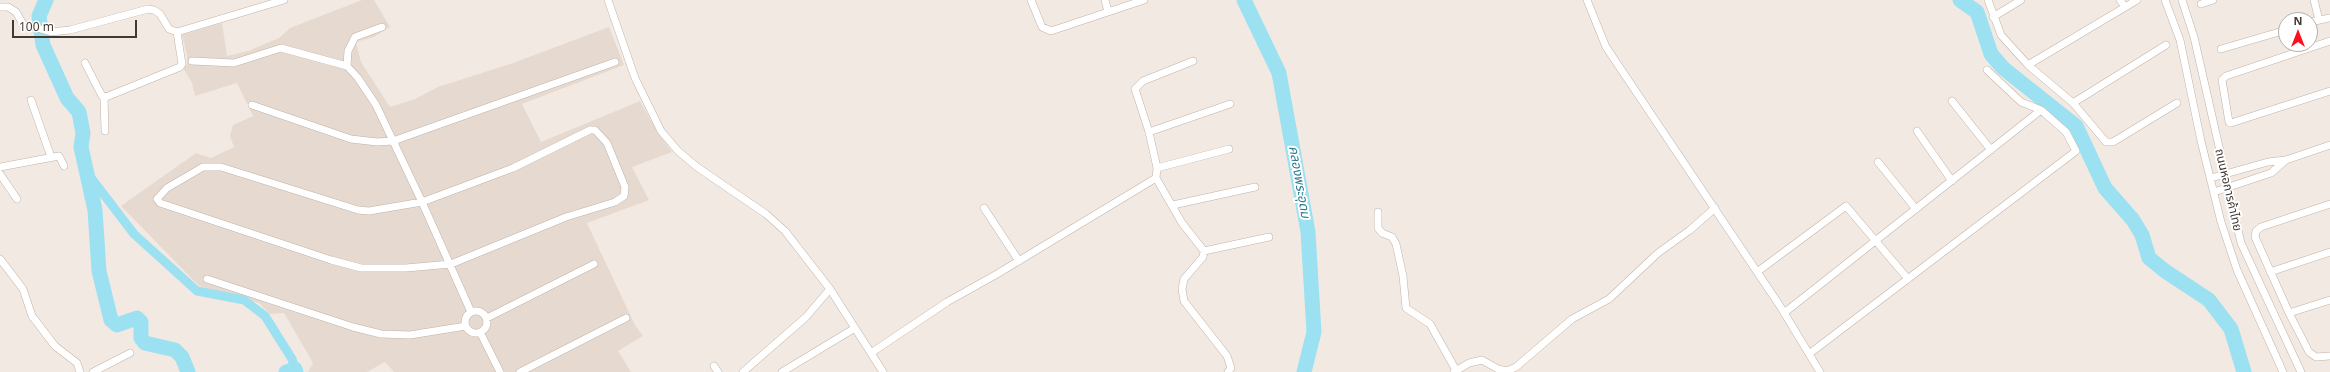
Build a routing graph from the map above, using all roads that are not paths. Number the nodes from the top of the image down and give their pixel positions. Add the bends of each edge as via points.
1 (284, 0) edge
2 (608, 0) edge
3 (1031, 0) edge
4 (1105, 0) edge
5 (1144, 0) edge
6 (1587, 0) edge
7 (1988, 0) edge
8 (2022, 0) edge
9 (2120, 0) edge
10 (2137, 0) edge
11 (2165, 0) edge
12 (2182, 0) edge
13 (2214, 0) edge
14 (2314, 0) edge
15 (2201, 4) dead end
16 (0, 7) edge
17 (2125, 7) junction
18 (1108, 12) junction
19 (1993, 17) junction
20 (2330, 18) edge
21 (2319, 20) joint
22 (382, 27) dead end
23 (177, 32) junction
24 (2278, 32) edge
25 (2330, 41) edge
26 (2166, 45) dead end
27 (2221, 49) dead end
28 (192, 61) dead end
29 (1193, 61) dead end
30 (615, 62) dead end
31 (85, 63) dead end
32 (2028, 65) junction
33 (347, 66) junction
34 (1987, 70) dead end
35 (2330, 91) edge
36 (104, 97) junction
37 (31, 100) dead end
38 (1952, 101) dead end
39 (2073, 103) junction
40 (2177, 103) dead end
41 (1230, 104) dead end
42 (252, 105) dead end
43 (2041, 110) junction
44 (105, 131) dead end
45 (1917, 131) dead end
46 (1149, 132) junction
47 (393, 140) junction
48 (2330, 145) edge
49 (1229, 149) dead end
50 (1991, 150) junction
51 (51, 157) junction
52 (2286, 160) junction
53 (1878, 162) dead end
54 (64, 166) dead end
55 (0, 167) edge
56 (1157, 168) junction
57 (0, 174) edge
58 (2224, 174) junction
59 (1156, 178) junction
60 (2210, 178) junction
61 (1952, 181) junction
62 (1255, 187) dead end
63 (2227, 188) junction
64 (2214, 192) junction
65 (17, 199) dead end
66 (422, 202) junction
67 (2330, 204) edge
68 (1174, 205) junction
69 (984, 208) dead end
70 (1715, 208) junction
71 (1916, 209) junction
72 (1378, 212) dead end
73 (1269, 237) dead end
74 (1876, 241) junction
75 (1204, 251) junction
76 (2330, 252) edge
77 (0, 259) edge
78 (1019, 261) junction
79 (450, 264) junction
80 (594, 264) dead end
81 (1757, 272) junction
82 (2270, 272) junction
83 (207, 279) dead end
84 (1908, 279) junction
85 (830, 289) junction
86 (2330, 300) edge
87 (471, 312) junction
88 (1784, 313) junction
89 (2288, 313) junction
90 (487, 318) junction
91 (626, 318) dead end
92 (466, 326) junction
93 (855, 328) junction
94 (480, 332) junction
95 (130, 353) dead end
96 (871, 353) junction
97 (1809, 354) junction
98 (2330, 356) edge
99 (80, 372) edge
100 (94, 372) edge
101 (500, 372) edge
102 (520, 372) edge
103 (743, 372) edge
104 (782, 372) edge
105 (883, 372) edge
106 (1228, 372) edge
107 (1456, 372) edge
108 (1820, 372) edge
109 (2283, 372) edge
110 (2300, 372) edge

1 - 23 street
2 - 85 street via 635,78 661,131 678,152 697,168 766,214 785,231
3 - 18 street via 1042,27 1051,31
4 - 18 street
5 - 18 street
6 - 70 street via 1606,47
7 - 19 street
8 - 19 street
9 - 17 street
10 - 17 street
11 - 60 street, ถนนหอการค้าไทย via 2180,40
12 - 58 street, ถนนหอการค้าไทย via 2194,37
13 - 15 street
14 - 21 street
16 - 23 street via 16,12 23,24 51,32 70,30 148,9 160,14 169,29
17 - 32 street
19 - 32 street via 2001,34
20 - 21 street
22 - 33 street via 354,38 348,51
23 - 36 street via 182,64 180,67
24 - 27 street
25 - 35 street via 2226,76 2222,80 2231,123
26 - 39 street
28 - 33 street via 234,63 281,48
29 - 46 street via 1136,86 1136,94
30 - 47 street
31 - 36 street
32 - 39 street
33 - 47 street via 376,105
34 - 43 street via 2021,102
36 - 44 street
37 - 51 street
38 - 50 street
39 - 40 street via 2108,143
41 - 46 street
42 - 47 street via 351,139 376,142
43 - 50 street
43 - 84 street via 2066,132 2076,151
45 - 61 street
46 - 56 street
47 - 66 street
48 - 52 street
49 - 56 street
50 - 61 street
51 - 54 street via 59,156
51 - 55 street
52 - 58 street via 2268,162
52 - 63 street via 2271,173
53 - 71 street
56 - 59 street
57 - 65 street
58 - 60 street
58 - 63 street, ถนนหอการค้าไทย
59 - 68 street
59 - 78 street
60 - 64 street, ถนนหอการค้าไทย
61 - 71 street
62 - 68 street
63 - 64 street
63 - 110 street, ถนนหอการค้าไทย via 2241,244
64 - 109 street, ถนนหอการค้าไทย via 2237,270
66 - 79 street
66 - 79 street via 513,168 550,152 585,132 595,130 607,143 625,187 621,199 566,217
66 - 79 street via 369,211 358,210 238,171 207,166 167,188 158,199 160,203 361,268 406,268
67 - 82 street via 2261,227 2256,231 2255,237
68 - 75 street via 1182,223
69 - 78 street
70 - 81 street
70 - 107 street via 1658,253 1609,299 1572,319 1516,367 1507,371 1482,360 1470,363
71 - 74 street
72 - 107 street via 1378,228 1382,233 1392,237 1396,244 1406,308 1430,324
73 - 75 street
74 - 81 street via 1846,206
74 - 84 street
74 - 88 street
75 - 106 street via 1203,257 1184,279 1182,294 1229,360 1231,368
76 - 82 street
77 - 99 street via 23,289 32,316 55,346 77,363
78 - 96 street via 947,302
79 - 87 street
80 - 90 street
81 - 88 street
82 - 89 street
83 - 92 street via 381,334 410,335
84 - 97 street
85 - 93 street
85 - 103 street via 806,317
86 - 89 street
87 - 90 street via 482,312
87 - 92 street via 466,316
88 - 97 street
89 - 98 street via 2309,352 2316,357
90 - 94 street via 487,324
91 - 102 street
92 - 94 street via 474,332
93 - 96 street
93 - 104 street
94 - 101 street
95 - 100 street
96 - 105 street
97 - 108 street

